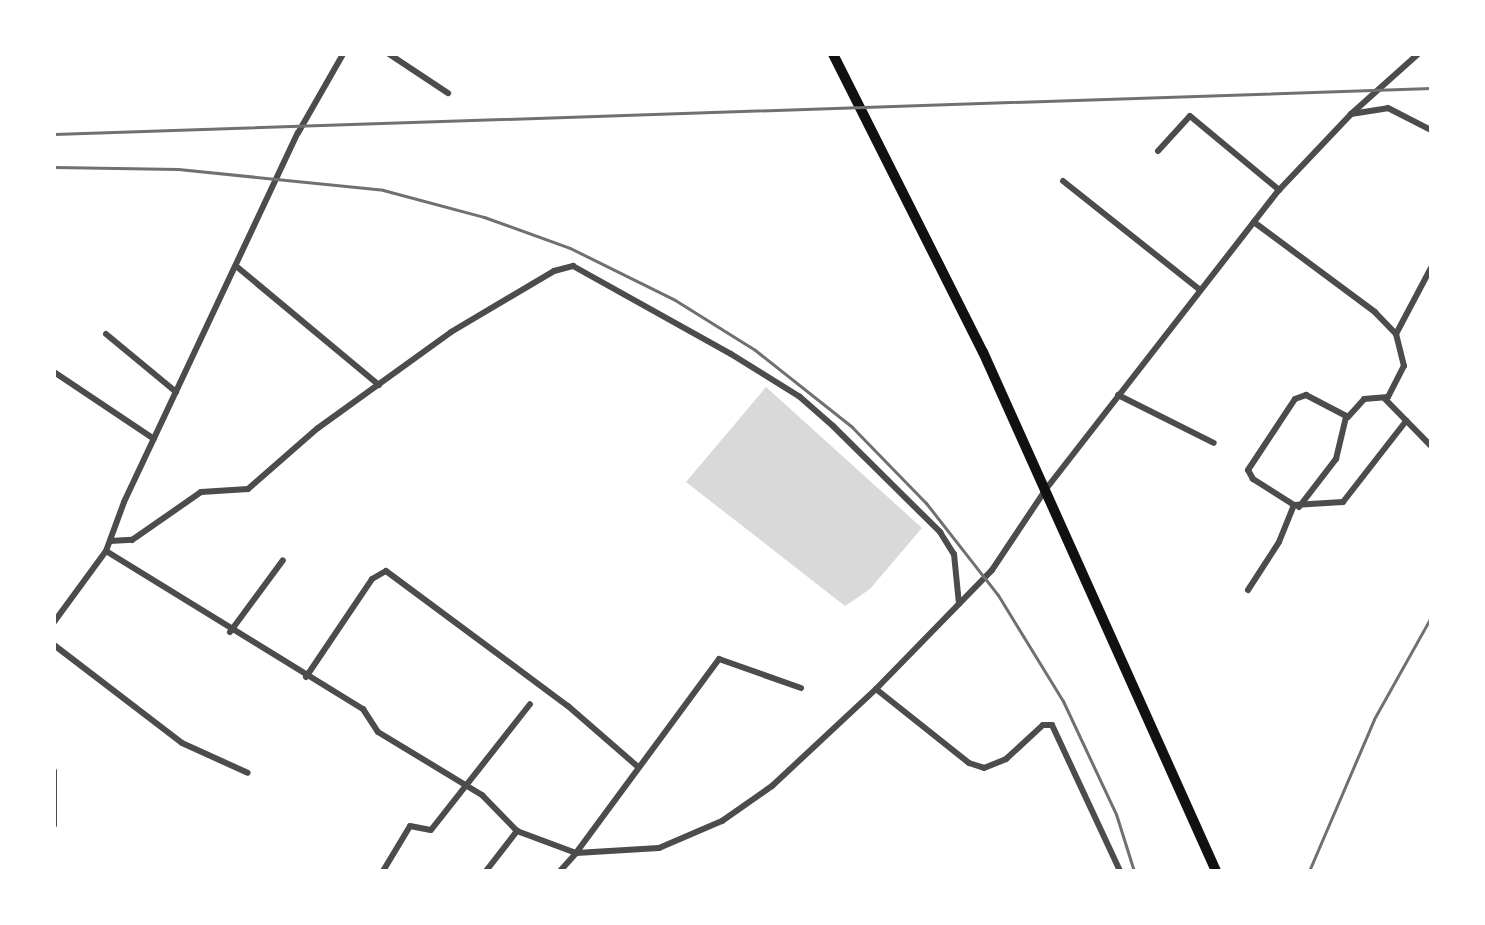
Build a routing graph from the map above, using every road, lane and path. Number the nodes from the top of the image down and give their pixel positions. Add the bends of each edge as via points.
1 (343, 54) edge
2 (389, 54) edge
3 (833, 54) edge
4 (1418, 54) edge
5 (448, 93) dead end
6 (1351, 114) junction
7 (1431, 130) edge
8 (1158, 151) dead end
9 (1063, 181) dead end
10 (1279, 190) junction
11 (1254, 222) junction
12 (236, 266) junction
13 (1431, 268) edge
14 (1200, 290) junction
15 (106, 334) dead end
16 (1396, 334) junction
17 (54, 372) edge
18 (379, 385) junction
19 (176, 392) junction
20 (1118, 395) junction
21 (1385, 399) junction
22 (1346, 417) junction
23 (1406, 421) junction
24 (154, 439) junction
25 (1214, 443) dead end
26 (1431, 446) edge
27 (1046, 489) junction
28 (1297, 506) junction
29 (110, 541) junction
30 (106, 551) junction
31 (283, 560) dead end
32 (1248, 590) dead end
33 (959, 604) junction
34 (54, 622) edge
35 (230, 632) junction
36 (54, 645) edge
37 (306, 677) junction
38 (801, 688) dead end
39 (876, 689) junction
40 (530, 704) dead end
41 (637, 766) junction
42 (54, 771) edge
43 (248, 773) dead end
44 (464, 786) junction
45 (54, 825) edge
46 (517, 831) junction
47 (576, 853) junction
48 (383, 871) edge
49 (486, 871) edge
50 (560, 871) edge
51 (1120, 871) edge
52 (1216, 871) edge

1 - 12 street via 298,133
2 - 5 street
3 - 27 highway
4 - 6 street
6 - 7 street via 1388,108
6 - 10 street
8 - 10 street via 1190,116
9 - 14 street
10 - 11 street
11 - 14 street
11 - 16 street
12 - 18 street
12 - 19 street
13 - 16 street
14 - 20 street
15 - 19 street
16 - 21 street via 1402,374
17 - 24 street
18 - 29 street via 248,489 201,492 132,540
18 - 33 street via 451,332 554,271 581,268 800,397 833,426 940,532 954,554
19 - 24 street
20 - 25 street
20 - 27 street
21 - 22 street via 1364,399
21 - 23 street
22 - 28 street via 1336,459
22 - 28 street via 1298,395 1250,465 1253,479
23 - 26 street
23 - 28 street via 1343,502
24 - 29 street
27 - 33 street via 992,570
27 - 52 highway
28 - 32 street
29 - 30 street
30 - 34 street
30 - 35 street
31 - 35 street
33 - 39 street
35 - 37 street
36 - 43 street via 182,743
37 - 41 street via 372,579 386,571 568,706
37 - 44 street via 363,709 378,732
38 - 41 street via 719,659
39 - 47 street via 772,786 722,821 659,848
39 - 51 street via 969,763 984,768 1006,759 1043,725 1052,725
40 - 44 street
41 - 47 street
42 - 45 street
44 - 46 street via 482,795
44 - 48 street via 429,832 410,826
46 - 47 street
46 - 49 street
47 - 50 street

